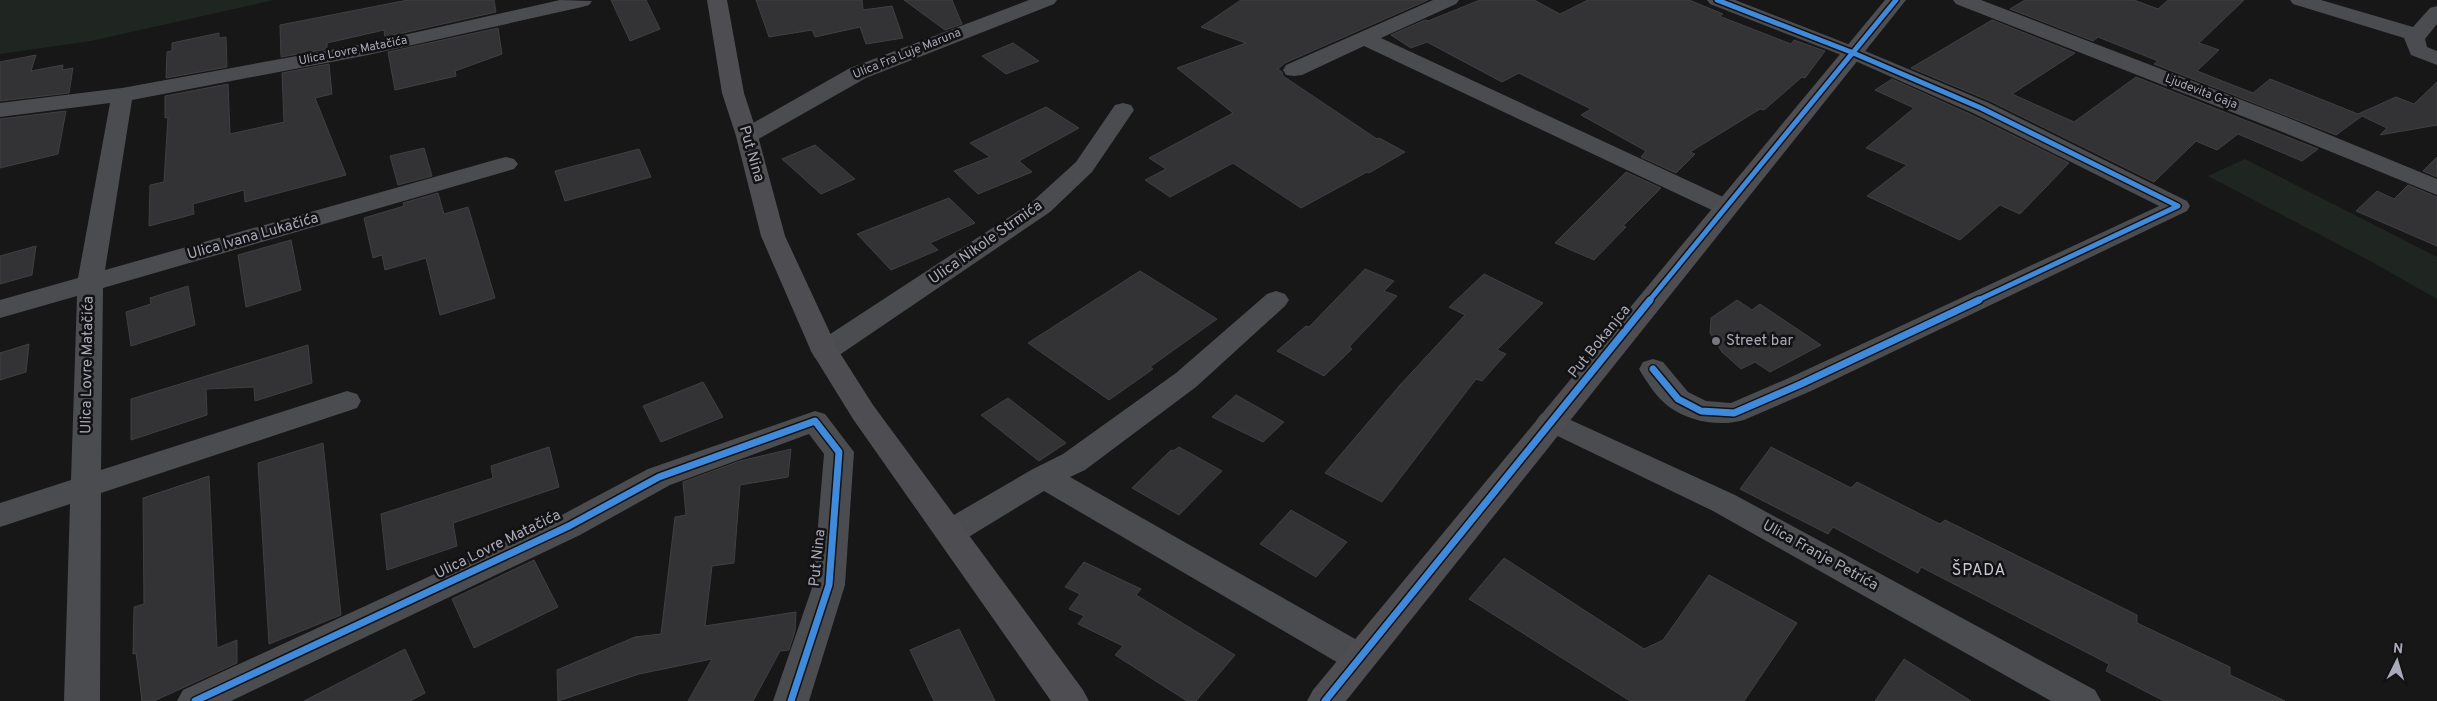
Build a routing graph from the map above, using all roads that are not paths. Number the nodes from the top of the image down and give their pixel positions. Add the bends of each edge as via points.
1 (717, 0) edge
2 (1047, 0) edge
3 (1449, 0) edge
4 (1717, 0) edge
5 (1896, 0) edge
6 (1963, 0) edge
7 (2300, 0) edge
8 (582, 1) edge
9 (2437, 12) edge
10 (2417, 35) junction
11 (1366, 39) junction
12 (1851, 52) junction
13 (2437, 59) edge
14 (1294, 70) dead end
15 (122, 95) junction
16 (0, 110) edge
17 (1123, 110) dead end
18 (748, 136) junction
19 (506, 164) dead end
20 (2437, 188) edge
21 (1725, 207) junction
22 (90, 283) junction
23 (1276, 300) dead end
24 (0, 309) edge
25 (825, 351) junction
26 (1653, 369) dead end
27 (347, 401) dead end
28 (815, 421) joint
29 (1551, 421) junction
30 (1044, 477) junction
31 (85, 488) junction
32 (0, 515) edge
33 (951, 532) junction
34 (1359, 658) junction
35 (82, 701) edge
36 (195, 701) edge
37 (791, 701) edge
38 (1071, 701) edge
39 (1325, 701) edge
40 (2083, 701) edge

1 - 18 main road, Put Nina via 732,93
2 - 18 street, Ulica Fra Luje Maruna via 858,73
3 - 11 street
4 - 12 street
5 - 12 main road, Put Bokanjca
6 - 20 street, Ljudevita Gaja via 2274,120
7 - 10 street
8 - 15 street, Ulica Lovre Matačića via 368,49
9 - 10 street
10 - 13 street via 2414,38 2418,51
11 - 14 street
11 - 21 street
12 - 21 main road, Put Bokanjca
12 - 26 street via 1981,108 2178,206 1734,413 1701,411 1678,399
15 - 16 street, Ulica Lovre Matačića
15 - 22 street, Ulica Lovre Matačića
17 - 25 street, Ulica Nikole Strmića via 1084,167 1041,207
18 - 25 main road, Put Nina via 773,236
19 - 22 street, Ulica Ivana Lukačića
21 - 29 main road, Put Bokanjca
22 - 24 street, Ulica Ivana Lukačića
22 - 31 street, Ulica Lovre Matačića
23 - 30 street via 1186,380 1074,462
25 - 33 main road, Put Nina via 863,412
27 - 31 street
28 - 36 street, Ulica Lovre Matačića via 659,477 560,530
28 - 37 street, Put Nina via 839,452 830,586
29 - 34 main road, Put Bokanjca
29 - 40 street, Ulica Franje Petrića via 1724,503
30 - 33 street
30 - 34 street
31 - 32 street
31 - 35 street, Ulica Lovre Matačića
33 - 38 main road, Put Nina
34 - 39 main road, Put Bokanjca

